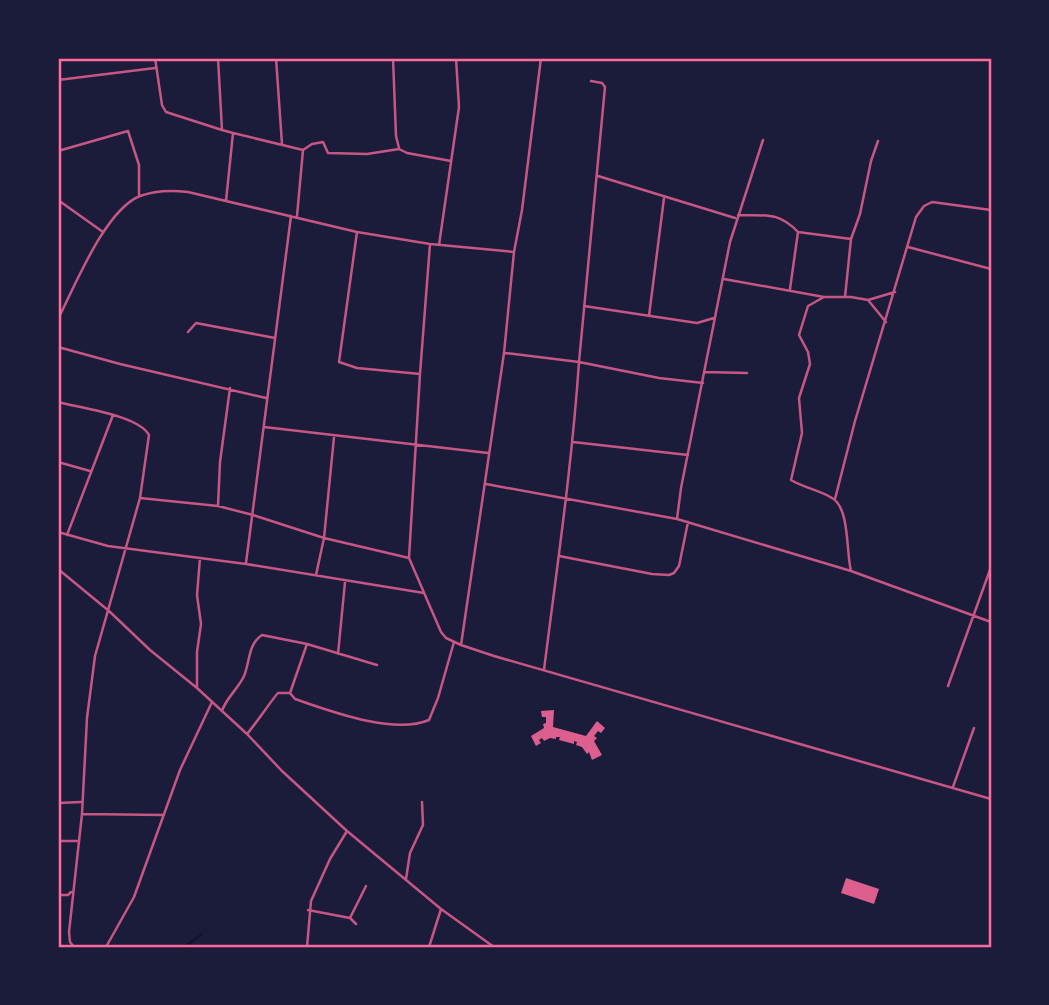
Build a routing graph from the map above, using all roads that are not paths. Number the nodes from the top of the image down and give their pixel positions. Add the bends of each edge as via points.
1 (155, 58) edge
2 (218, 58) edge
3 (276, 58) edge
4 (393, 58) edge
5 (456, 58) edge
6 (541, 58) edge
7 (156, 68) junction
8 (58, 80) edge
9 (591, 81) dead end
10 (222, 130) junction
11 (233, 133) junction
12 (763, 140) dead end
13 (878, 141) dead end
14 (282, 144) junction
15 (399, 149) junction
16 (303, 150) junction
17 (58, 151) edge
18 (451, 161) junction
19 (598, 176) junction
20 (139, 196) junction
21 (664, 196) junction
22 (58, 200) edge
23 (226, 201) junction
24 (991, 209) edge
25 (290, 216) junction
26 (298, 217) junction
27 (738, 217) junction
28 (103, 232) junction
29 (357, 232) junction
30 (798, 232) junction
31 (852, 239) junction
32 (430, 244) junction
33 (439, 245) junction
34 (908, 247) junction
35 (514, 252) junction
36 (991, 269) edge
37 (724, 279) junction
38 (789, 290) junction
39 (895, 292) junction
40 (824, 297) junction
41 (845, 297) junction
42 (868, 300) junction
43 (584, 306) junction
44 (649, 316) junction
45 (716, 317) junction
46 (58, 319) edge
47 (886, 322) junction
48 (188, 332) dead end
49 (275, 338) junction
50 (58, 347) edge
51 (504, 353) junction
52 (579, 362) junction
53 (705, 372) junction
54 (747, 373) dead end
55 (420, 374) junction
56 (703, 383) junction
57 (230, 388) junction
58 (266, 398) junction
59 (58, 402) edge
60 (113, 415) junction
61 (264, 427) junction
62 (334, 437) junction
63 (573, 442) junction
64 (415, 444) junction
65 (488, 453) junction
66 (688, 454) junction
67 (58, 462) edge
68 (90, 471) junction
69 (485, 484) junction
70 (140, 498) junction
71 (564, 498) junction
72 (835, 499) junction
73 (218, 506) junction
74 (253, 515) junction
75 (677, 519) junction
76 (688, 522) junction
77 (58, 532) edge
78 (67, 536) junction
79 (324, 538) junction
80 (124, 549) junction
81 (559, 556) junction
82 (200, 558) junction
83 (409, 558) junction
84 (246, 564) junction
85 (991, 567) edge
86 (58, 569) edge
87 (850, 571) junction
88 (316, 577) junction
89 (345, 582) junction
90 (424, 593) junction
91 (109, 611) junction
92 (973, 616) junction
93 (991, 622) edge
94 (454, 642) junction
95 (307, 645) junction
96 (461, 645) junction
97 (338, 654) junction
98 (377, 665) dead end
99 (544, 670) junction
100 (948, 686) dead end
101 (197, 688) junction
102 (290, 693) junction
103 (212, 702) junction
104 (222, 711) junction
105 (974, 728) dead end
106 (247, 734) junction
107 (953, 788) junction
108 (991, 799) edge
109 (81, 802) junction
110 (422, 802) dead end
111 (58, 803) edge
112 (82, 814) junction
113 (164, 815) junction
114 (347, 831) junction
115 (58, 841) edge
116 (78, 842) junction
117 (406, 879) junction
118 (366, 887) dead end
119 (73, 889) junction
120 (58, 895) edge
121 (442, 909) junction
122 (308, 910) junction
123 (350, 918) junction
124 (356, 923) dead end
125 (74, 947) edge
126 (106, 947) edge
127 (307, 947) edge
128 (429, 947) edge
129 (494, 947) edge

1 - 7 street
2 - 10 street
3 - 14 street
4 - 15 street
5 - 18 street via 458,107
6 - 35 street
7 - 8 street
7 - 10 street via 166,112
9 - 19 street via 606,87
10 - 11 street
11 - 14 street
11 - 23 street
12 - 27 street
13 - 31 street
14 - 16 street
15 - 16 street via 337,154 328,153 323,142 318,142
15 - 18 street
16 - 26 street
17 - 20 street via 128,131 139,165
18 - 33 street
19 - 21 street
19 - 43 street
20 - 23 street via 173,191
20 - 28 street via 124,205
21 - 27 street
21 - 44 street
22 - 28 street
23 - 25 street
24 - 34 street via 932,202 916,217
25 - 26 street
25 - 49 street
26 - 29 street
27 - 30 street via 786,220
27 - 37 street
28 - 46 street
29 - 32 street
29 - 55 street via 340,362
30 - 31 street
30 - 38 street
31 - 41 street
32 - 33 street
32 - 55 street
33 - 35 street
34 - 36 street
34 - 39 street
35 - 51 street
37 - 38 street
37 - 45 street
38 - 40 street
39 - 42 street
39 - 47 street
40 - 41 street
40 - 72 street via 808,306 799,335 810,364 799,398 802,433 791,480
41 - 42 street
42 - 47 street
43 - 44 street
43 - 52 street
44 - 45 street via 702,323
45 - 53 street
47 - 72 street
48 - 49 street via 196,323
49 - 58 street
50 - 57 street
51 - 52 street
51 - 65 street
52 - 56 street
52 - 63 street
53 - 54 street
53 - 56 street
55 - 64 street
56 - 66 street
57 - 58 street
57 - 73 street
58 - 61 street
59 - 60 street
60 - 68 street
60 - 70 street via 136,423 149,435
61 - 62 street
61 - 74 street
62 - 64 street
62 - 79 street
63 - 66 street
63 - 71 street
64 - 65 street
64 - 83 street
65 - 69 street
66 - 75 street
67 - 68 street
68 - 78 street
69 - 71 street
69 - 96 street
70 - 73 street
70 - 80 street
71 - 75 street
71 - 81 street
72 - 87 street via 843,512
73 - 74 street
74 - 79 street
74 - 84 street
75 - 76 street
76 - 81 street via 679,566 669,575
76 - 87 street
77 - 78 street
78 - 80 street
79 - 83 street
79 - 88 street
80 - 82 street
80 - 91 street
81 - 99 street
82 - 84 street
82 - 101 street
83 - 90 street
84 - 88 street
85 - 92 street
86 - 91 street
87 - 92 street
88 - 89 street
89 - 90 street
89 - 97 street
90 - 94 street via 440,632
91 - 101 street
91 - 109 street via 93,669
92 - 93 street
92 - 100 street
94 - 96 street
94 - 102 street via 438,698 429,720 422,723 351,719 295,699
95 - 97 street
95 - 102 street
95 - 104 street via 262,635
96 - 99 street
97 - 98 street
99 - 107 street
101 - 103 street
102 - 106 street via 274,696
103 - 104 street
103 - 113 street
104 - 106 street
105 - 107 street
106 - 114 street
107 - 108 street
109 - 111 street
109 - 112 street
110 - 117 street via 423,825 410,853
112 - 113 street
112 - 116 street
113 - 126 street via 134,897
114 - 117 street
114 - 122 street
115 - 116 street
116 - 119 street
117 - 121 street
118 - 123 street
119 - 120 street via 68,895
119 - 125 street via 69,932
121 - 128 street
121 - 129 street
122 - 123 street
122 - 127 street
123 - 124 street

